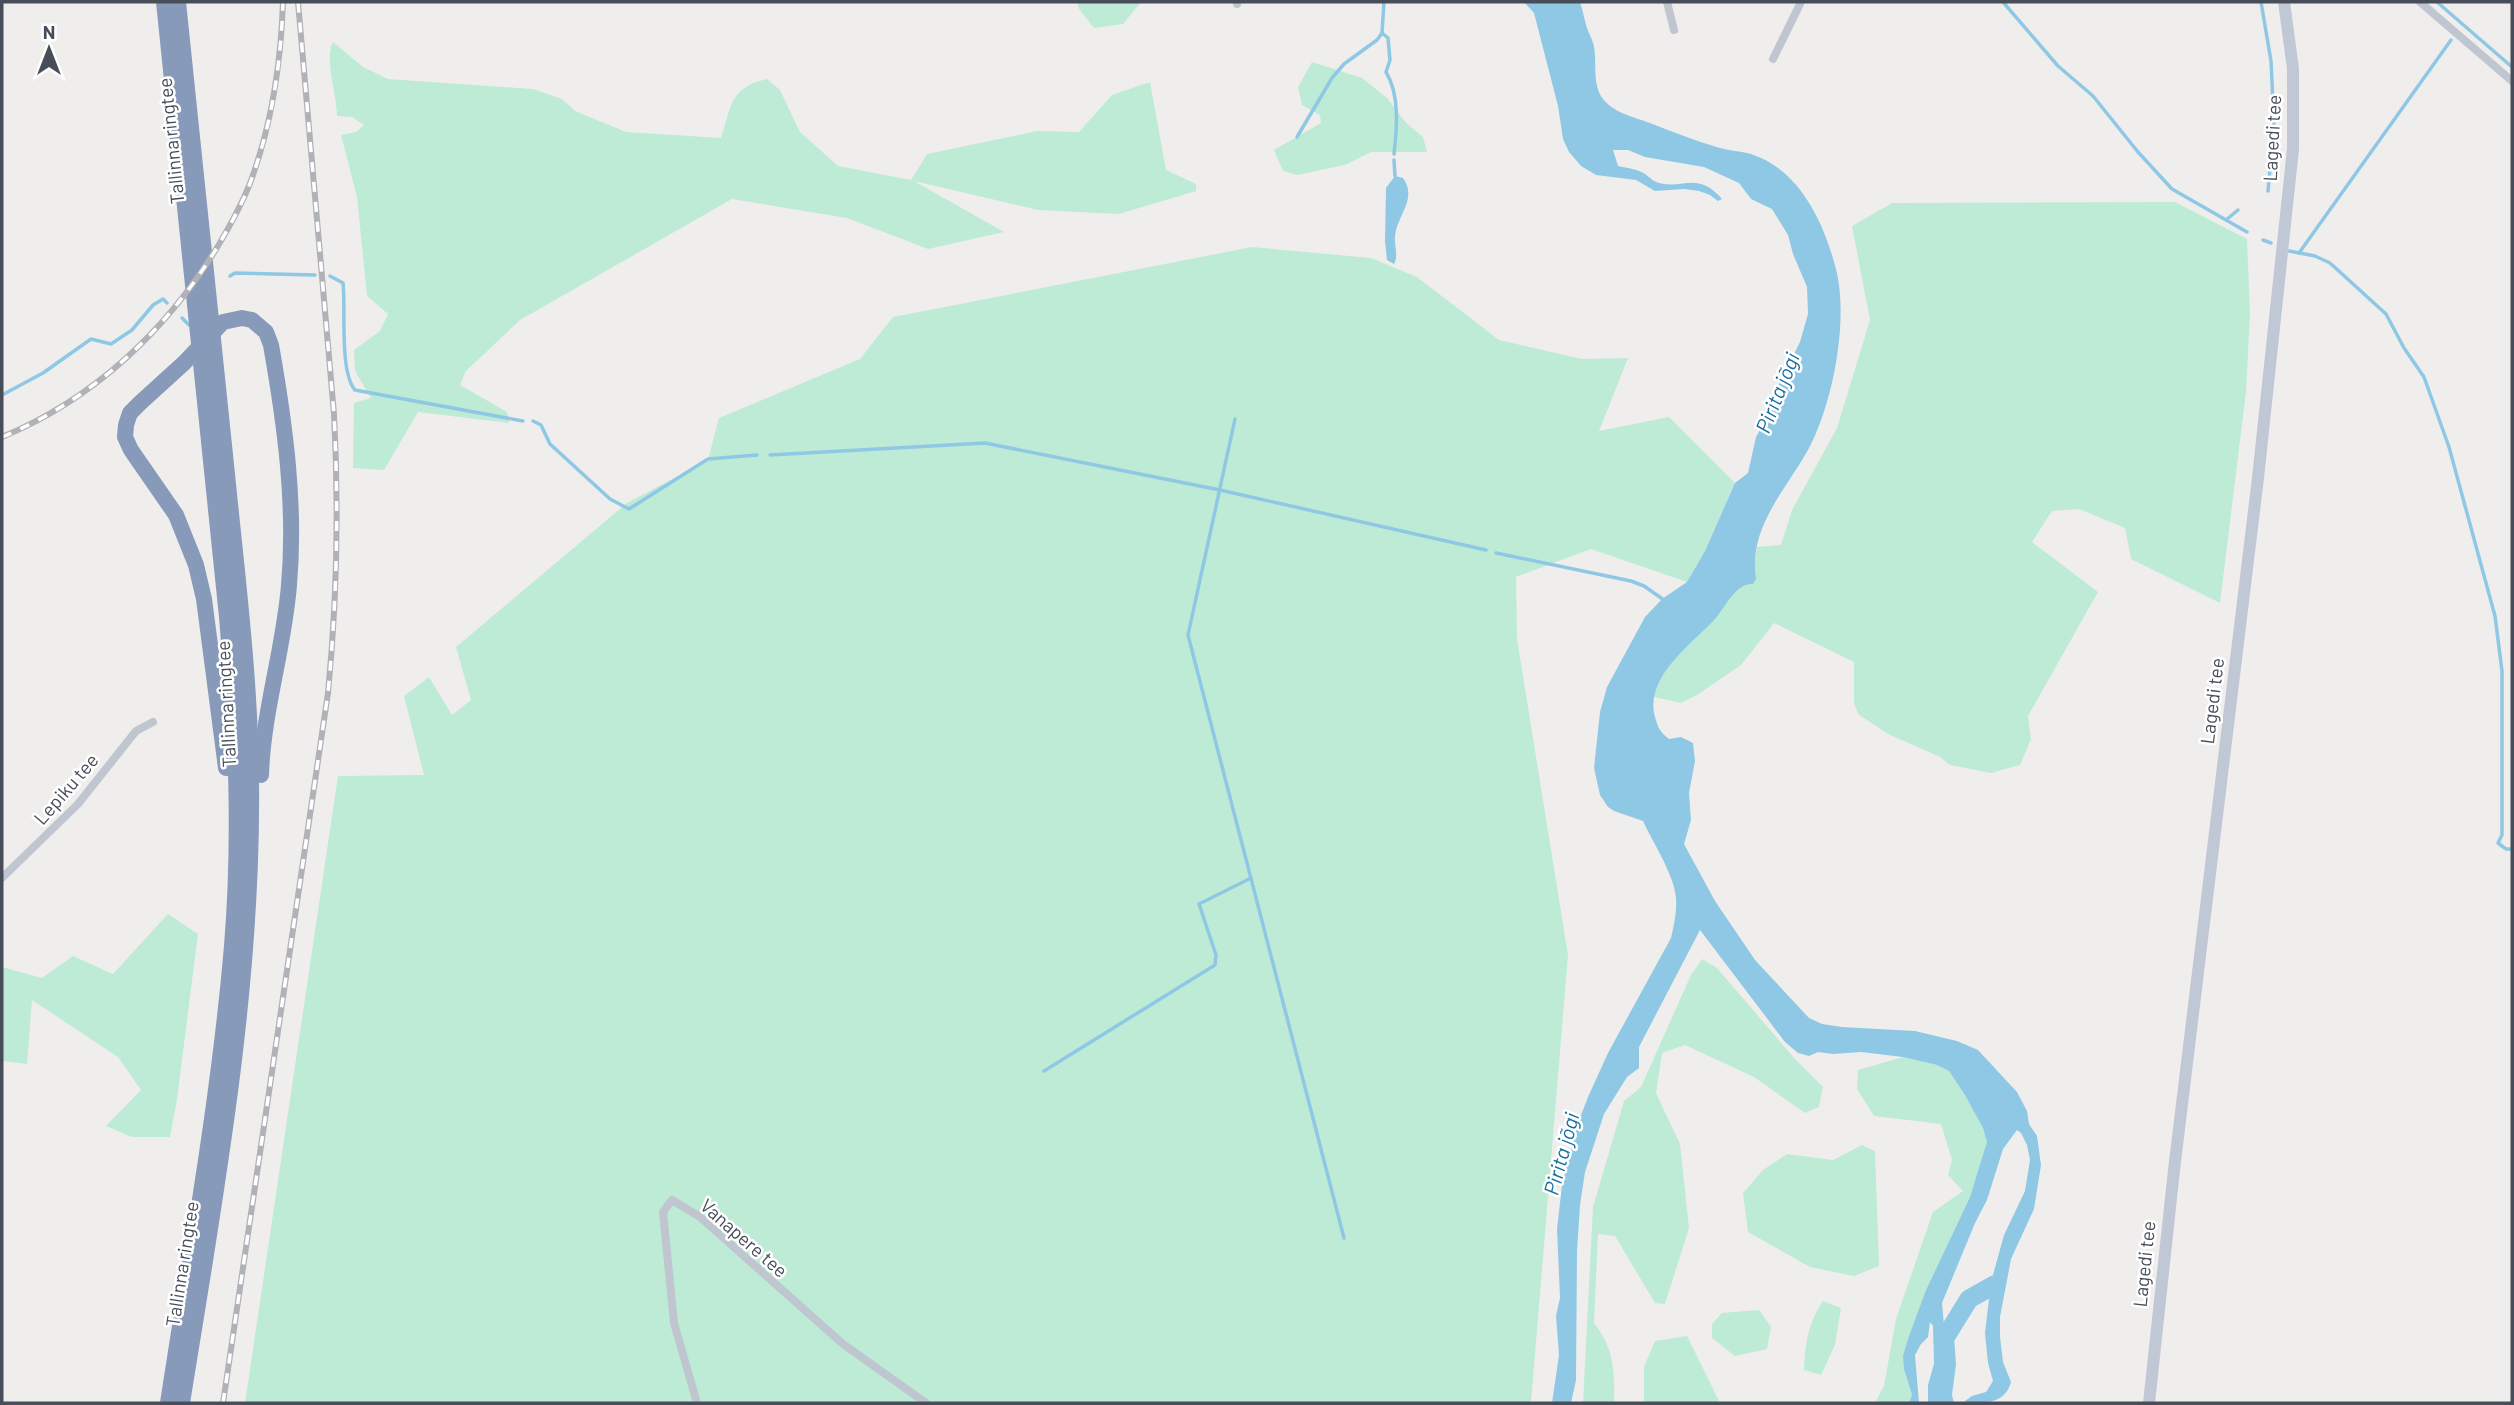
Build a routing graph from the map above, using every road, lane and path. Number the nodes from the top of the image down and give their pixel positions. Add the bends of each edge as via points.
1 (164, 2) edge
2 (178, 2) edge
3 (1667, 2) edge
4 (1801, 2) edge
5 (2284, 2) edge
6 (2420, 2) edge
7 (1674, 30) dead end
8 (1773, 59) dead end
9 (2512, 81) edge
10 (153, 722) dead end
11 (249, 863) junction
12 (235, 874) junction
13 (2, 878) edge
14 (178, 1339) junction
15 (158, 1403) edge
16 (167, 1403) edge
17 (182, 1403) edge
18 (697, 1403) edge
19 (926, 1403) edge
20 (2149, 1403) edge

1 - 12 highway, Tallinna ringtee via 234,704
2 - 11 highway, Tallinna ringtee via 248,707
3 - 7 street
4 - 8 street
5 - 20 street, Lagedi tee via 2293,69 2293,149
6 - 9 street
10 - 13 street, Lepiku tee via 136,731 78,804
11 - 12 highway via 258,841 263,739 289,585 291,517 271,345 258,324 242,318 223,323 139,402 130,413 125,437 176,515 204,599 224,738 228,852
11 - 17 highway, Tallinna ringtee via 233,1070
12 - 14 highway, Tallinna ringtee via 226,1013
14 - 15 highway via 166,1360
14 - 16 highway, Tallinna ringtee
18 - 19 street, Vanapere tee via 674,1323 663,1212 672,1200 699,1217 843,1344

